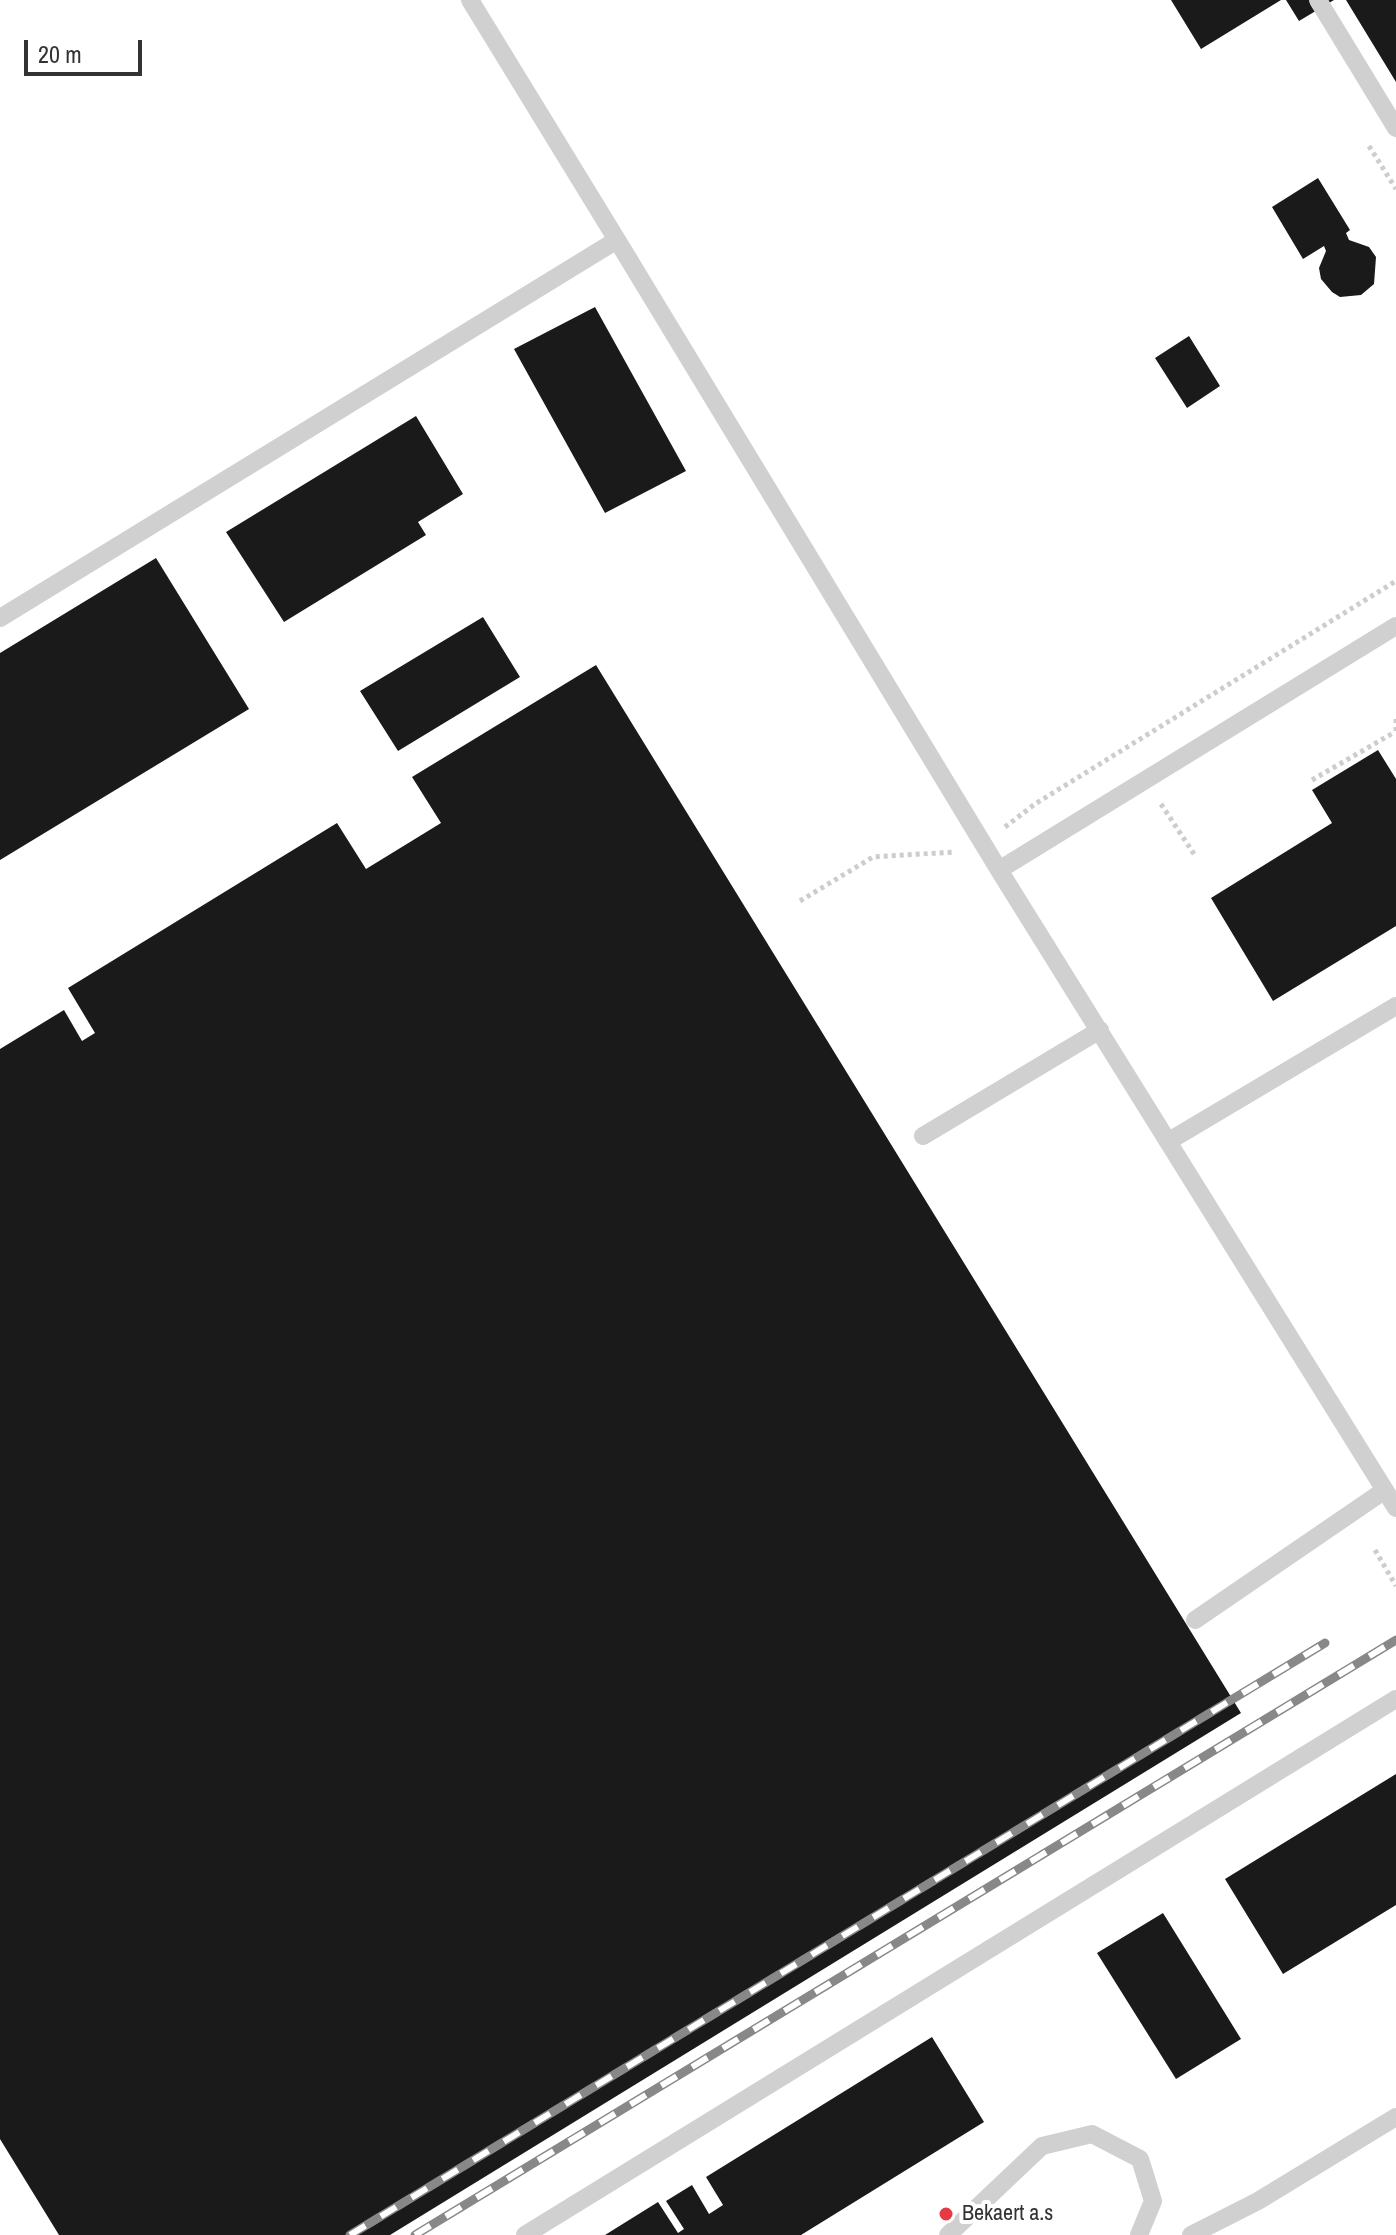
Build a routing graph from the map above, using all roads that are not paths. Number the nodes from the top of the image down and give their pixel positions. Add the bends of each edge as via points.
1 (470, 0) edge
2 (1318, 0) edge
3 (1396, 128) edge
4 (617, 240) junction
5 (0, 618) edge
6 (1396, 626) edge
7 (999, 870) junction
8 (1396, 1006) edge
9 (1100, 1030) junction
10 (923, 1136) dead end
11 (1169, 1141) junction
12 (1385, 1490) junction
13 (1396, 1508) edge
14 (1195, 1620) dead end
15 (1396, 1699) edge
16 (1396, 2117) edge
17 (525, 2235) edge
18 (948, 2235) edge
19 (1139, 2235) edge
20 (1191, 2235) edge

1 - 4 lane
2 - 3 lane
4 - 5 lane
4 - 7 lane
6 - 7 lane
7 - 9 lane
8 - 11 lane
9 - 10 lane
9 - 11 lane
11 - 12 lane
12 - 13 lane
12 - 14 lane
15 - 17 lane
16 - 20 lane
18 - 19 lane via 1042,2146 1092,2134 1140,2159 1153,2201

